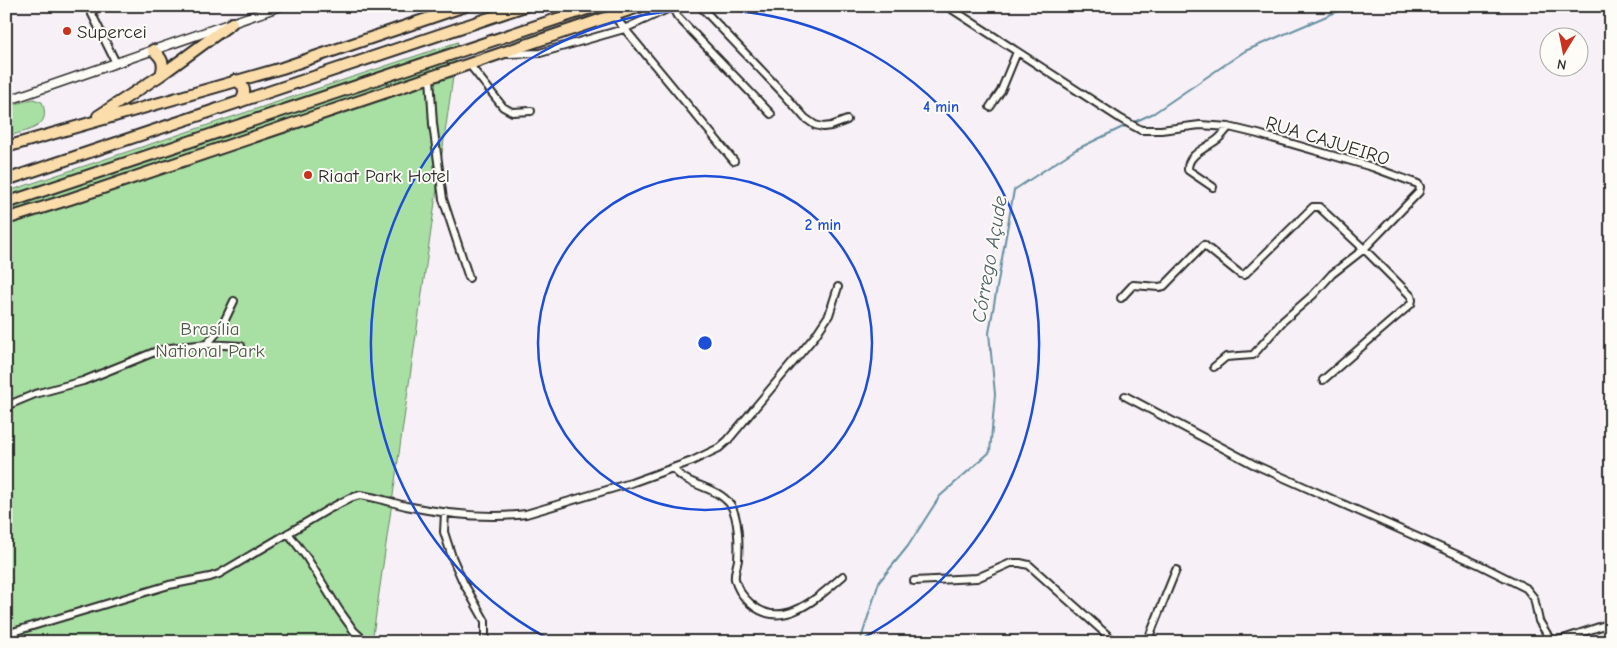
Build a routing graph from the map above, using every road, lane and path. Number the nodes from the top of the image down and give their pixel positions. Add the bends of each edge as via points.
1 (101, 6) edge
2 (280, 6) edge
3 (465, 6) edge
4 (525, 6) edge
5 (596, 6) edge
6 (641, 6) edge
7 (700, 6) edge
8 (948, 6) edge
9 (672, 7) edge
10 (90, 9) edge
11 (614, 16) junction
12 (232, 23) junction
13 (624, 28) junction
14 (152, 50) junction
15 (1017, 52) junction
16 (497, 55) junction
17 (116, 63) junction
18 (468, 64) junction
19 (160, 75) junction
20 (430, 77) junction
21 (235, 80) junction
22 (6, 101) edge
23 (240, 102) junction
24 (990, 107) dead end
25 (532, 111) dead end
26 (770, 114) dead end
27 (846, 120) dead end
28 (88, 123) junction
29 (1229, 127) junction
30 (6, 147) edge
31 (734, 161) dead end
32 (6, 180) edge
33 (1214, 187) dead end
34 (6, 203) edge
35 (6, 219) edge
36 (1364, 249) junction
37 (468, 278) dead end
38 (838, 287) dead end
39 (1121, 298) dead end
40 (234, 301) dead end
41 (207, 344) junction
42 (241, 346) dead end
43 (1214, 367) dead end
44 (1323, 380) dead end
45 (1125, 396) dead end
46 (6, 406) edge
47 (673, 468) junction
48 (445, 512) junction
49 (288, 533) junction
50 (1176, 570) dead end
51 (843, 576) dead end
52 (914, 581) dead end
53 (1611, 622) edge
54 (10, 642) edge
55 (366, 642) edge
56 (485, 642) edge
57 (1115, 642) edge
58 (1147, 642) edge
59 (1553, 642) edge

1 - 10 street
2 - 12 street
3 - 21 main road via 282,68
4 - 23 main road
5 - 34 main road
6 - 11 main road
7 - 27 street via 815,126 831,126
8 - 15 street
9 - 13 street
9 - 26 street via 676,16
10 - 17 street
11 - 13 street
11 - 16 main road
12 - 14 street
12 - 19 main road
13 - 16 street via 540,53
13 - 31 street
14 - 17 street
14 - 19 main road via 163,64
15 - 24 street
15 - 29 street, RUA CAJUEIRO via 1141,130 1200,125
16 - 18 main road
17 - 22 street
18 - 20 main road
18 - 25 street via 503,107 512,112
19 - 28 main road
20 - 35 main road
20 - 37 street via 443,199
21 - 23 main road via 245,90
21 - 28 main road
23 - 32 main road
28 - 30 main road
29 - 33 street via 1220,138 1193,157 1188,166 1192,174
29 - 36 street, RUA CAJUEIRO via 1372,166 1418,184 1419,192
36 - 39 street via 1316,206 1244,275 1204,245 1164,286 1133,285
36 - 43 street via 1332,274 1253,355 1226,357
36 - 44 street via 1411,296 1411,304
38 - 47 street via 828,315 815,336 728,440 710,454
40 - 41 street via 221,328
41 - 42 street
41 - 46 street via 157,351 83,381
45 - 59 street via 1253,464 1526,588 1534,598 1539,621
47 - 48 street via 526,514 488,516
47 - 51 street via 688,481 718,493 731,505 738,529 737,589 754,606 775,615 804,607
48 - 49 street via 360,495
48 - 56 street via 444,532 463,582 485,621
49 - 54 street via 219,574 180,582 6,634
49 - 55 street via 354,631
50 - 58 street
52 - 57 street via 977,578 1011,563 1029,565
53 - 59 street

